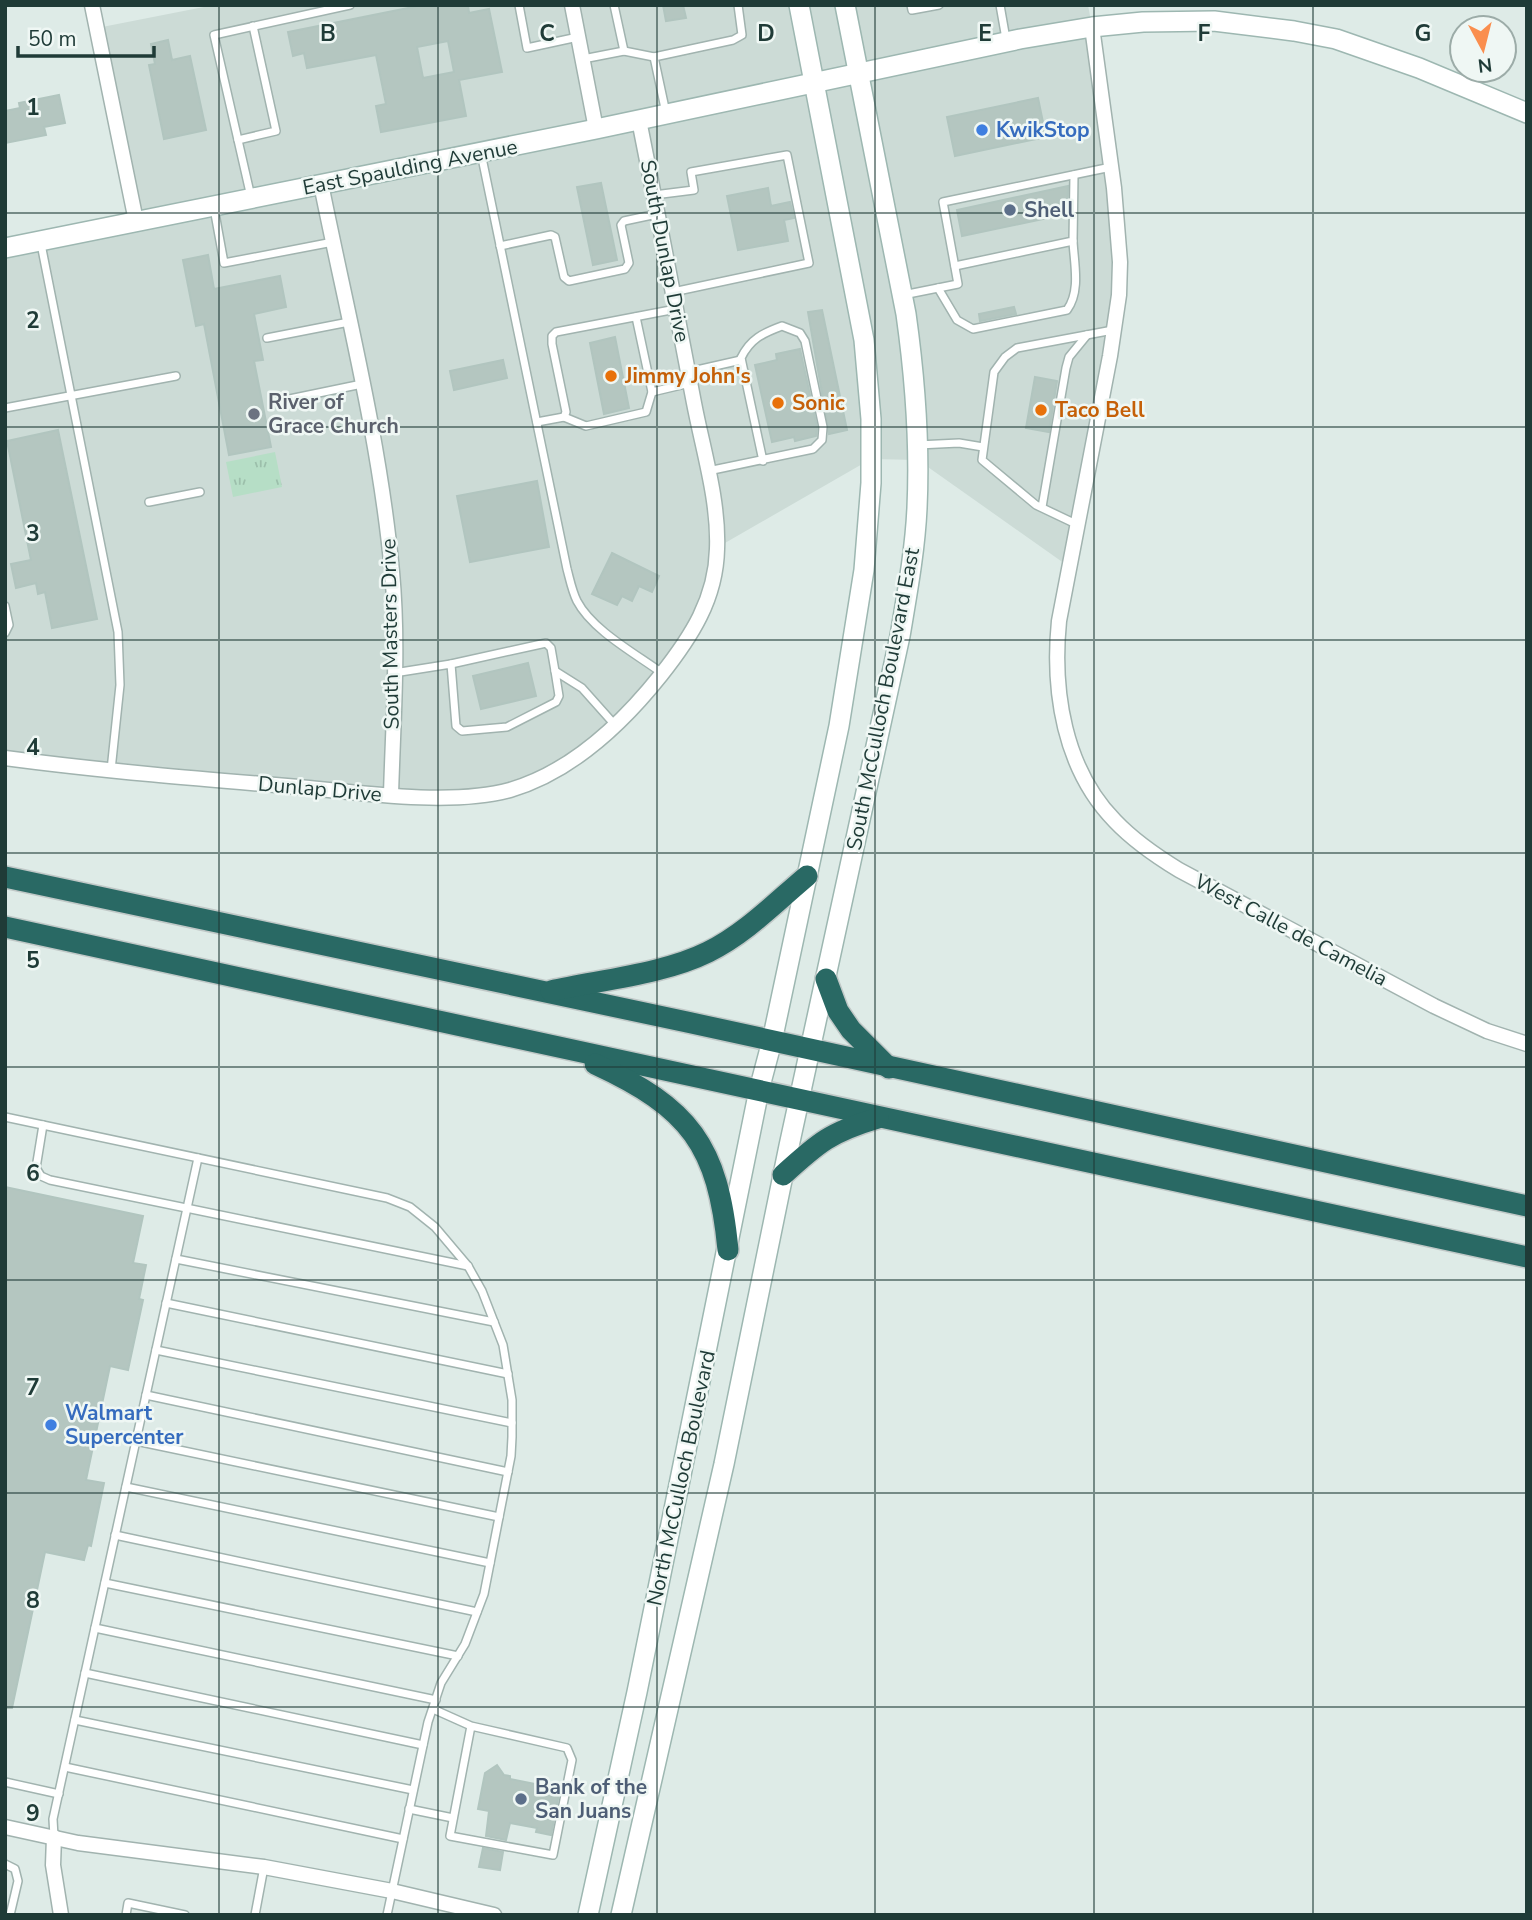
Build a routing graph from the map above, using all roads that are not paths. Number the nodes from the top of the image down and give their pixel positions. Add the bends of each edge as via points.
1 (92, 5) edge
2 (351, 5) edge
3 (519, 5) edge
4 (572, 5) edge
5 (614, 5) edge
6 (738, 5) edge
7 (799, 5) edge
8 (845, 5) edge
9 (911, 5) edge
10 (939, 5) edge
11 (1000, 5) edge
12 (253, 26) junction
13 (1092, 27) junction
14 (578, 37) junction
15 (1006, 42) junction
16 (624, 51) junction
17 (654, 57) junction
18 (582, 59) junction
19 (858, 74) junction
20 (814, 83) junction
21 (1527, 113) edge
22 (666, 114) junction
23 (639, 120) junction
24 (596, 130) junction
25 (238, 140) junction
26 (481, 152) junction
27 (1111, 167) junction
28 (1074, 175) junction
29 (321, 184) junction
30 (654, 195) junction
31 (251, 198) junction
32 (213, 206) junction
33 (658, 214) junction
34 (136, 221) junction
35 (41, 241) junction
36 (1073, 241) junction
37 (333, 242) junction
38 (500, 246) junction
39 (5, 248) edge
40 (955, 265) junction
41 (938, 288) junction
42 (673, 292) junction
43 (902, 295) junction
44 (676, 309) junction
45 (636, 317) junction
46 (349, 321) junction
47 (1115, 329) junction
48 (1087, 335) junction
49 (267, 338) dead end
50 (741, 360) junction
51 (176, 376) dead end
52 (689, 378) junction
53 (362, 384) junction
54 (652, 392) junction
55 (72, 396) junction
56 (275, 402) dead end
57 (5, 408) edge
58 (564, 417) junction
59 (537, 422) junction
60 (918, 445) junction
61 (984, 447) junction
62 (763, 461) junction
63 (707, 471) junction
64 (200, 492) dead end
65 (149, 502) dead end
66 (1042, 507) junction
67 (1076, 524) junction
68 (5, 606) edge
69 (5, 633) edge
70 (451, 664) junction
71 (555, 671) junction
72 (394, 673) junction
73 (662, 673) junction
74 (615, 725) junction
75 (5, 758) edge
76 (111, 770) junction
77 (391, 796) junction
78 (807, 876) junction
79 (5, 877) edge
80 (5, 927) edge
81 (826, 979) junction
82 (542, 992) junction
83 (772, 1041) junction
84 (1527, 1044) edge
85 (561, 1049) junction
86 (811, 1050) junction
87 (889, 1068) junction
88 (759, 1090) junction
89 (799, 1100) junction
90 (5, 1117) edge
91 (880, 1118) junction
92 (43, 1125) junction
93 (198, 1158) junction
94 (783, 1175) junction
95 (1527, 1206) edge
96 (186, 1209) junction
97 (728, 1250) junction
98 (1527, 1257) edge
99 (176, 1259) junction
100 (468, 1266) junction
101 (166, 1303) junction
102 (494, 1322) junction
103 (156, 1350) junction
104 (508, 1374) junction
105 (146, 1395) junction
106 (512, 1423) junction
107 (136, 1441) junction
108 (508, 1472) junction
109 (126, 1487) junction
110 (499, 1517) junction
111 (115, 1535) junction
112 (490, 1563) junction
113 (105, 1583) junction
114 (477, 1612) junction
115 (95, 1628) junction
116 (458, 1656) junction
117 (85, 1673) junction
118 (436, 1700) junction
119 (433, 1709) junction
120 (75, 1720) junction
121 (471, 1726) junction
122 (423, 1745) junction
123 (65, 1767) junction
124 (5, 1782) edge
125 (413, 1790) junction
126 (59, 1794) junction
127 (409, 1809) junction
128 (453, 1818) junction
129 (5, 1827) edge
130 (54, 1837) junction
131 (403, 1839) junction
132 (5, 1864) edge
133 (264, 1867) junction
134 (392, 1891) junction
135 (10, 1915) edge
136 (61, 1915) edge
137 (126, 1915) edge
138 (185, 1915) edge
139 (254, 1915) edge
140 (387, 1915) edge
141 (494, 1915) edge
142 (588, 1915) edge
143 (621, 1915) edge

1 - 34 street
2 - 12 lane
3 - 14 lane via 527,48
4 - 14 street
5 - 16 lane
6 - 17 lane via 742,34 733,40
7 - 20 street, South McCulloch Boulevard East
8 - 19 street, South McCulloch Boulevard East
9 - 10 lane via 912,10
11 - 15 lane
12 - 25 lane via 276,131
12 - 25 lane via 214,34
13 - 15 street, East Spaulding Avenue
13 - 21 street, East Spaulding Avenue via 1180,20 1293,31 1375,52
13 - 27 street, West Calle de Camelia
14 - 18 street
15 - 19 street, East Spaulding Avenue
16 - 17 lane
16 - 18 lane
17 - 22 lane
18 - 24 street
19 - 20 street, East Spaulding Avenue
19 - 43 street, South McCulloch Boulevard East
20 - 22 street, East Spaulding Avenue
20 - 78 street, South McCulloch Boulevard East via 859,307 871,448 868,530 857,623
22 - 23 street, East Spaulding Avenue
23 - 24 street, East Spaulding Avenue
23 - 30 street, South Dunlap Drive
24 - 26 street, East Spaulding Avenue
25 - 31 lane
26 - 29 street, East Spaulding Avenue
26 - 38 lane
27 - 28 lane
27 - 47 street, West Calle de Camelia via 1120,262
28 - 36 lane
28 - 40 lane via 943,202
29 - 31 street, East Spaulding Avenue
29 - 37 street, South Masters Drive
30 - 33 street, South Dunlap Drive
30 - 42 lane via 694,190 691,172 787,155 809,263
31 - 32 street, East Spaulding Avenue
32 - 34 street, East Spaulding Avenue
32 - 37 lane via 224,263
33 - 38 lane via 621,225 629,263 625,269 569,281 564,277 555,237
33 - 42 street, South Dunlap Drive
34 - 35 street, East Spaulding Avenue
35 - 39 street, East Spaulding Avenue
35 - 55 lane
36 - 40 lane
36 - 41 lane via 1075,291 1067,310 973,329 957,320
37 - 46 street, South Masters Drive
38 - 59 lane
40 - 41 lane via 958,284
41 - 43 lane
42 - 44 street, South Dunlap Drive
43 - 60 street, South McCulloch Boulevard East
44 - 45 lane
44 - 52 street, South Dunlap Drive
45 - 54 lane
45 - 58 lane via 556,332 552,337
46 - 49 lane
46 - 53 street, South Masters Drive
47 - 48 lane
47 - 67 street, West Calle de Camelia
48 - 61 lane via 1017,348 1005,357 994,372
48 - 66 lane via 1066,368
50 - 52 lane
50 - 62 lane
50 - 62 lane via 747,344 782,326 800,333 805,341 822,440 813,449
51 - 55 lane
52 - 54 lane
52 - 63 street, South Dunlap Drive
53 - 56 lane
53 - 72 street, South Masters Drive via 388,530
54 - 58 lane via 642,415 586,426
55 - 57 lane
55 - 76 lane via 118,632 120,685
58 - 59 lane
59 - 73 lane via 577,601 600,627
60 - 61 lane
60 - 81 street, South McCulloch Boulevard East via 913,554 900,636
61 - 66 lane via 982,460
62 - 63 lane
63 - 73 street, South Dunlap Drive via 717,534 714,579 698,622
64 - 65 lane
66 - 67 lane
67 - 84 street, West Calle de Camelia via 1056,664 1064,727 1085,777 1113,820 1179,870 1463,1021
68 - 69 lane via 9,625
70 - 71 lane via 546,643
70 - 71 lane via 456,726 462,731 507,727 556,702
70 - 72 lane
71 - 74 lane via 582,688
72 - 77 street, South Masters Drive
73 - 74 street, South Dunlap Drive
74 - 77 street, Dunlap Drive via 563,766 510,790
75 - 76 street, Dunlap Drive
76 - 77 street, Dunlap Drive
78 - 82 highway via 736,935 708,952 673,966
78 - 83 street, South McCulloch Boulevard East
79 - 82 highway
80 - 85 highway
81 - 86 street, South McCulloch Boulevard East
81 - 87 highway via 851,1030
82 - 83 highway
83 - 86 highway
83 - 88 street, North McCulloch Boulevard
85 - 88 highway
85 - 97 highway via 632,1081 682,1120 709,1157
86 - 87 highway
86 - 89 street, South McCulloch Boulevard East
87 - 95 highway
88 - 89 highway
88 - 97 street, North McCulloch Boulevard
89 - 91 highway
89 - 94 street, North McCulloch Boulevard
90 - 92 lane
91 - 94 highway via 827,1137
91 - 98 highway
92 - 93 lane
92 - 96 lane via 36,1168 41,1176
93 - 96 lane
93 - 100 lane via 410,1206
94 - 143 street, North McCulloch Boulevard via 724,1464
96 - 99 lane
96 - 100 lane
97 - 142 street, North McCulloch Boulevard
99 - 101 lane
99 - 102 lane
100 - 102 lane
101 - 103 lane
101 - 104 lane
102 - 104 lane
103 - 105 lane
103 - 106 lane
104 - 106 lane
105 - 107 lane
105 - 108 lane
106 - 108 lane
107 - 109 lane
107 - 110 lane
108 - 110 lane
109 - 111 lane
109 - 112 lane
110 - 112 lane
111 - 113 lane
111 - 114 lane
112 - 114 lane
113 - 115 lane
113 - 116 lane
114 - 116 lane
115 - 117 lane
115 - 118 lane
116 - 118 lane
117 - 120 lane
117 - 122 lane
118 - 119 lane
119 - 121 lane
119 - 122 lane
120 - 123 lane
120 - 125 lane
121 - 128 lane
121 - 128 lane via 567,1748 572,1760 554,1855 450,1836
122 - 125 lane
123 - 126 lane
123 - 131 lane
124 - 126 lane
125 - 127 lane
126 - 130 lane
127 - 128 lane
127 - 131 lane
129 - 130 street
130 - 133 street
130 - 136 street
131 - 134 lane
132 - 135 lane via 15,1870 18,1881
133 - 134 street
133 - 139 lane
134 - 140 lane
134 - 141 street
137 - 138 lane via 128,1903

